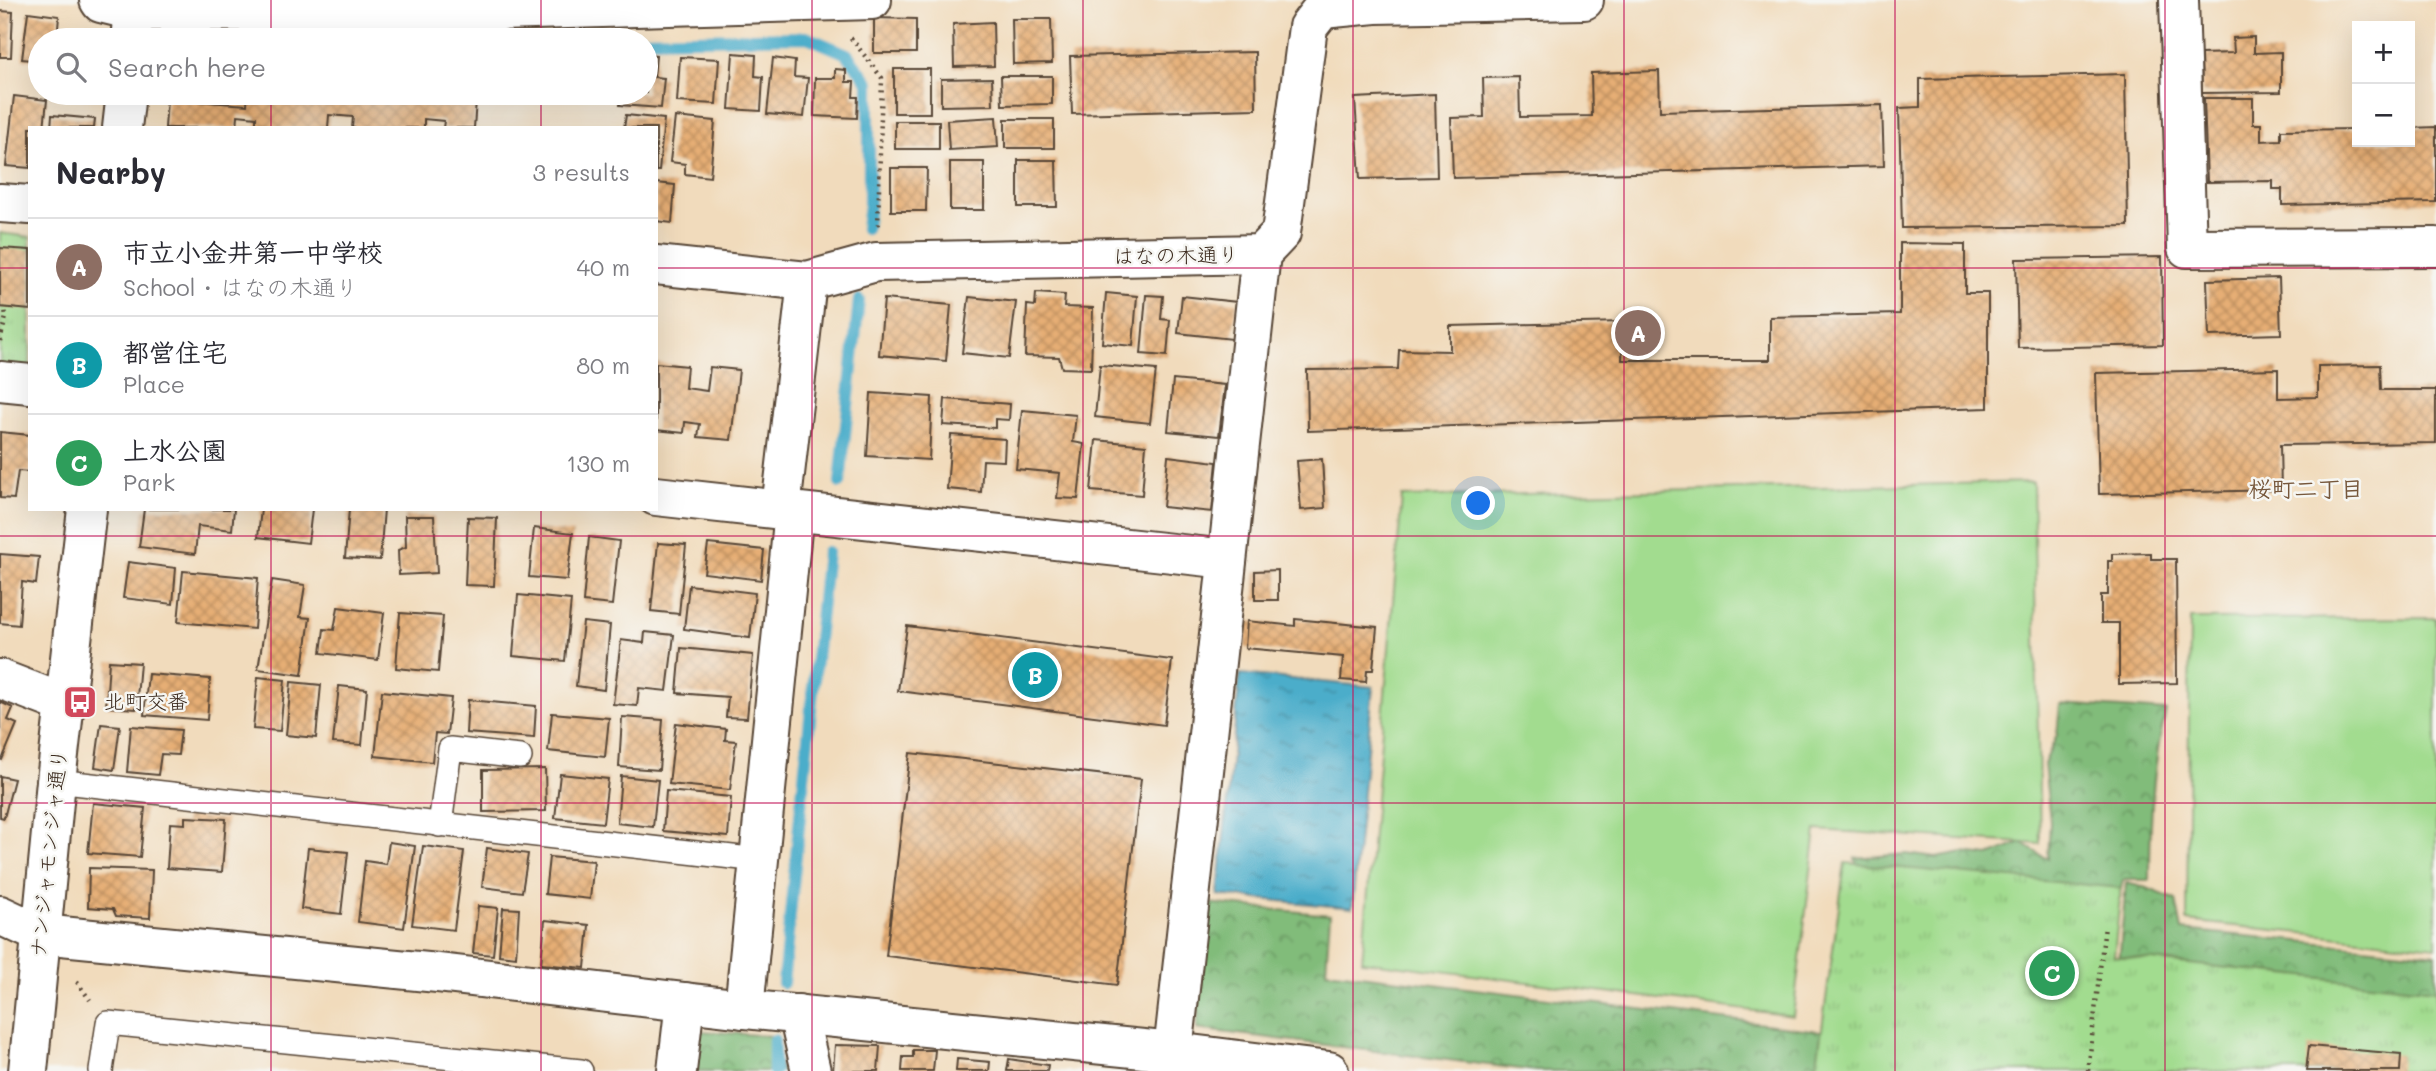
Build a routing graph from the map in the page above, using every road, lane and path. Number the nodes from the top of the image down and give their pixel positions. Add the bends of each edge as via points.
1 (872, 0) edge
2 (1584, 0) edge
3 (2179, 0) edge
4 (822, 2) junction
5 (1376, 2) edge
6 (1316, 4) edge
7 (179, 5) edge
8 (435, 7) edge
9 (110, 11) edge
10 (125, 105) edge
11 (122, 126) edge
12 (0, 203) edge
13 (28, 205) edge
14 (2436, 247) edge
15 (1261, 254) junction
16 (876, 262) junction
17 (658, 265) edge
18 (807, 281) junction
19 (5, 307) dead end
20 (0, 341) edge
21 (0, 381) edge
22 (28, 384) edge
23 (658, 496) edge
24 (787, 510) junction
25 (87, 511) edge
26 (1227, 559) junction
27 (0, 679) edge
28 (65, 704) junction
29 (520, 757) dead end
30 (56, 781) junction
31 (440, 825) junction
32 (759, 860) junction
33 (0, 915) edge
34 (2105, 926) dead end
35 (41, 934) junction
36 (685, 1002) junction
37 (744, 1009) junction
38 (798, 1014) junction
39 (1173, 1052) junction
40 (1221, 1065) edge
41 (28, 1071) edge
42 (101, 1071) edge
43 (581, 1071) edge
44 (677, 1071) edge
45 (811, 1071) edge
46 (1329, 1071) edge
47 (2088, 1071) edge

1 - 4 street
2 - 5 street, はなの木通り
3 - 14 street via 2187,248
4 - 8 street
4 - 16 path via 882,78
5 - 6 street, はなの木通り
6 - 15 street, はなの木通り via 1308,27 1281,233
7 - 8 street
7 - 9 street
10 - 11 street
12 - 13 street
15 - 16 street, はなの木通り
15 - 26 street
16 - 18 street, はなの木通り
17 - 18 street, はなの木通り
18 - 24 street
19 - 20 path
21 - 22 street
23 - 24 street
24 - 26 street
24 - 32 street
25 - 28 street, ナンジャモンジャ通り
26 - 39 street
27 - 28 street
28 - 30 street, ナンジャモンジャ通り
29 - 31 lane via 450,749
30 - 31 lane
30 - 35 street, ナンジャモンジャ通り
31 - 32 lane
32 - 37 street
33 - 35 street
34 - 47 path
35 - 36 street
35 - 41 street, ナンジャモンジャ通り
36 - 37 street
36 - 44 street
37 - 38 street
38 - 39 street
38 - 45 street
39 - 40 street
40 - 46 street
42 - 43 lane via 108,1023

